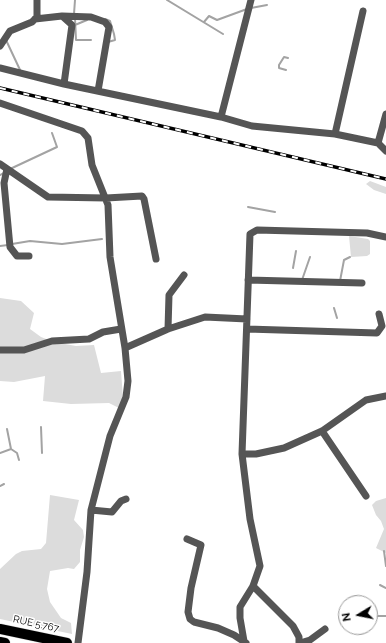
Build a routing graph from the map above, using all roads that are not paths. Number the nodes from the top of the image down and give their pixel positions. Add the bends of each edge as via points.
1 (36, 0) edge
2 (251, 0) edge
3 (363, 11) dead end
4 (62, 16) junction
5 (35, 19) junction
6 (0, 46) edge
7 (0, 68) edge
8 (64, 84) junction
9 (98, 90) junction
10 (0, 103) edge
11 (386, 114) edge
12 (222, 117) junction
13 (335, 134) junction
14 (378, 143) junction
15 (386, 151) edge
16 (0, 164) edge
17 (7, 169) junction
18 (106, 198) junction
19 (386, 237) edge
20 (29, 256) dead end
21 (156, 258) dead end
22 (184, 275) dead end
23 (248, 280) junction
24 (362, 283) dead end
25 (379, 314) dead end
26 (247, 319) junction
27 (121, 329) junction
28 (168, 329) junction
29 (247, 329) junction
30 (125, 348) junction
31 (0, 350) edge
32 (386, 396) edge
33 (322, 431) junction
34 (242, 454) junction
35 (366, 496) dead end
36 (126, 499) dead end
37 (90, 510) junction
38 (187, 539) dead end
39 (253, 586) junction
40 (0, 629) edge
41 (325, 629) dead end
42 (0, 642) edge
43 (245, 642) edge
44 (5, 643) edge
45 (67, 643) edge
46 (78, 643) edge
47 (300, 643) edge

1 - 5 street
2 - 12 street
3 - 13 street
4 - 5 street
4 - 8 street via 70,22 72,28
4 - 9 street via 91,17 109,26
5 - 6 street via 10,31
7 - 8 street
8 - 9 street
9 - 12 street
10 - 18 street via 82,131 88,138 92,164
11 - 14 street
12 - 13 street via 252,126
13 - 14 street
14 - 15 street
16 - 17 street
17 - 18 street via 48,197
17 - 20 street via 4,189 10,247 17,256
18 - 21 street via 144,197
18 - 27 street via 110,257
19 - 23 street via 366,233 254,230 249,237
22 - 28 street via 169,295
23 - 24 street
23 - 26 street
25 - 29 street via 382,326 377,333
26 - 28 street via 209,316
26 - 29 street
27 - 30 street
27 - 31 street via 103,332 89,339 52,341 31,348
28 - 30 street
29 - 34 street
30 - 37 street via 128,380 126,397 110,436
32 - 33 street via 366,400
33 - 34 street via 273,452
33 - 35 street
34 - 39 street via 250,519 260,566
36 - 37 street via 121,500 112,512
37 - 46 street via 87,572
38 - 43 street via 201,544 191,588 188,616 194,622 218,628
39 - 43 street via 240,607
39 - 47 street via 293,626
40 - 45 highway, RUE 5.767
41 - 47 street via 310,640
42 - 44 highway

